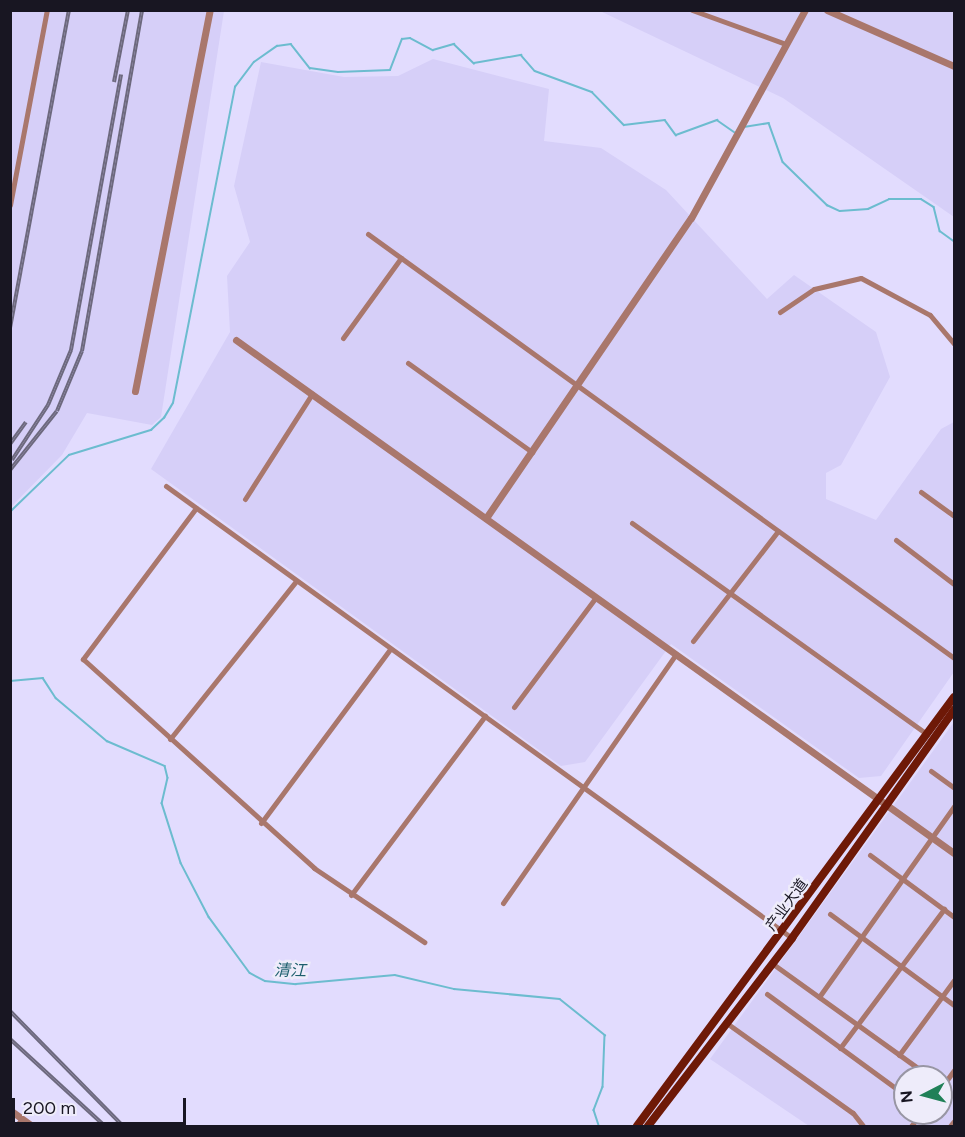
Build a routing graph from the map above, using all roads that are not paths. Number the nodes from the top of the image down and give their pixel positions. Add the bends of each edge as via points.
1 (47, 10) edge
2 (210, 10) edge
3 (692, 10) edge
4 (805, 10) edge
5 (827, 10) edge
6 (786, 44) junction
7 (954, 66) edge
8 (10, 205) edge
9 (368, 234) dead end
10 (401, 258) junction
11 (780, 312) dead end
12 (343, 338) dead end
13 (236, 340) dead end
14 (954, 344) edge
15 (408, 363) dead end
16 (577, 386) junction
17 (135, 391) dead end
18 (312, 394) junction
19 (532, 452) junction
20 (166, 486) dead end
21 (921, 492) dead end
22 (245, 500) dead end
23 (196, 508) junction
24 (954, 516) edge
25 (486, 518) junction
26 (632, 523) dead end
27 (778, 531) junction
28 (896, 540) dead end
29 (296, 581) junction
30 (954, 584) edge
31 (730, 593) junction
32 (596, 597) junction
33 (693, 641) dead end
34 (390, 649) junction
35 (676, 654) junction
36 (954, 658) edge
37 (954, 697) edge
38 (514, 707) dead end
39 (954, 710) edge
40 (485, 716) junction
41 (927, 734) junction
42 (170, 739) junction
43 (931, 771) dead end
44 (583, 785) junction
45 (954, 788) edge
46 (882, 801) junction
47 (954, 806) edge
48 (261, 823) junction
49 (932, 837) junction
50 (954, 854) edge
51 (870, 855) dead end
52 (903, 879) junction
53 (351, 895) junction
54 (503, 903) dead end
55 (944, 909) junction
56 (831, 914) dead end
57 (954, 917) edge
58 (788, 935) junction
59 (862, 937) junction
60 (424, 942) dead end
61 (773, 964) junction
62 (901, 966) junction
63 (954, 980) edge
64 (767, 994) dead end
65 (943, 996) junction
66 (819, 997) junction
67 (954, 1005) edge
68 (728, 1024) junction
69 (858, 1025) junction
70 (840, 1048) junction
71 (899, 1055) junction
72 (913, 1065) edge
73 (893, 1086) edge
74 (10, 1110) edge
75 (22, 1119) junction
76 (954, 1121) edge
77 (16, 1126) edge
78 (32, 1126) edge
79 (637, 1126) edge
80 (648, 1126) edge
81 (863, 1126) edge
82 (950, 1126) edge

1 - 8 street
2 - 17 street
3 - 6 street
4 - 6 street
5 - 7 street
6 - 16 street via 691,218
9 - 10 street
10 - 12 street
10 - 16 street
11 - 14 street via 814,289 861,278 930,315
13 - 18 street
15 - 19 street
16 - 19 street
16 - 27 street
18 - 22 street
18 - 25 street
19 - 25 street
20 - 23 street
21 - 24 street
23 - 29 street
23 - 42 street via 83,658
25 - 32 street
26 - 31 street
27 - 31 street
27 - 36 street
28 - 30 street
29 - 34 street
29 - 42 street
31 - 33 street
31 - 41 street
32 - 35 street
32 - 38 street
34 - 40 street
34 - 48 street
35 - 44 street
35 - 46 street
37 - 41 main road, 产业大道
39 - 46 main road, 产业大道
40 - 44 street
40 - 53 street
41 - 46 main road, 产业大道
42 - 48 street
43 - 45 street
44 - 54 street
44 - 58 street
46 - 49 street
46 - 58 main road, 产业大道
47 - 49 street
48 - 53 street
49 - 50 street
49 - 52 street
51 - 52 street
52 - 55 street
52 - 59 street
53 - 60 street
55 - 57 street
55 - 62 street
56 - 59 street
58 - 61 main road, 产业大道
58 - 79 main road, 产业大道
59 - 62 street
59 - 66 street
61 - 66 street
61 - 68 main road, 产业大道
62 - 65 street
62 - 69 street
63 - 65 street
64 - 70 street
65 - 67 street
65 - 71 street
66 - 69 street
68 - 80 main road, 产业大道
68 - 81 street via 853,1113
69 - 70 street
69 - 71 street
70 - 73 street
71 - 72 street
74 - 75 street
75 - 77 street
75 - 78 street
76 - 82 street

